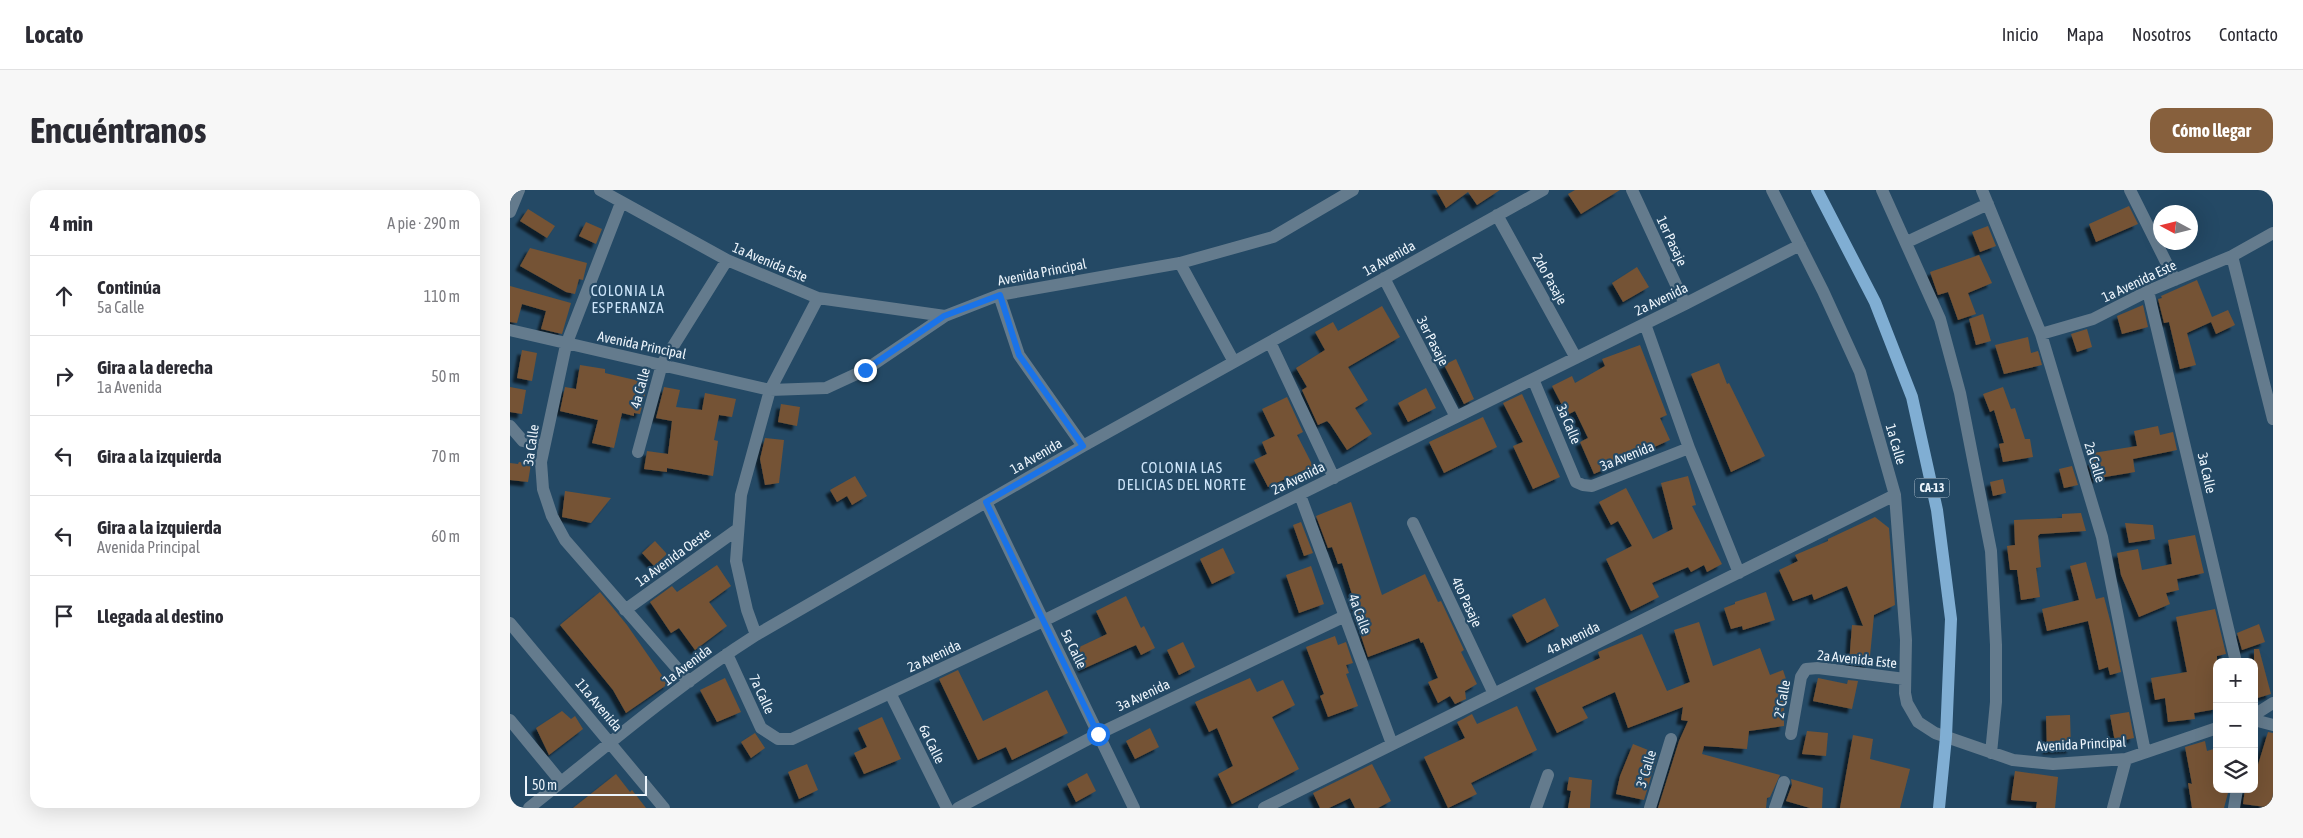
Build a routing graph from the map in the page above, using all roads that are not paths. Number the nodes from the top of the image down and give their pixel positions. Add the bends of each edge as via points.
1 (519, 190) edge
2 (600, 190) edge
3 (1354, 190) edge
4 (1543, 190) edge
5 (1632, 190) edge
6 (1772, 190) edge
7 (1818, 190) edge
8 (1882, 190) edge
9 (1982, 190) edge
10 (2130, 190) edge
11 (621, 203) junction
12 (1988, 204) junction
13 (510, 212) edge
14 (1498, 215) junction
15 (2273, 233) edge
16 (1907, 242) junction
17 (1800, 245) junction
18 (2232, 256) junction
19 (727, 260) junction
20 (1180, 263) junction
21 (1384, 278) junction
22 (2175, 280) junction
23 (2148, 291) junction
24 (1000, 295) junction
25 (818, 298) junction
26 (1685, 304) junction
27 (944, 316) junction
28 (1644, 324) junction
29 (510, 330) edge
30 (2041, 334) junction
31 (1270, 342) junction
32 (566, 345) junction
33 (1576, 358) junction
34 (1234, 362) junction
35 (662, 364) junction
36 (1533, 379) junction
37 (770, 390) junction
38 (1456, 417) junction
39 (2273, 419) edge
40 (510, 426) edge
41 (544, 446) junction
42 (1083, 446) junction
43 (1688, 448) junction
44 (638, 452) dead end
45 (1334, 478) junction
46 (1576, 482) joint
47 (1895, 494) junction
48 (1300, 495) junction
49 (986, 502) junction
50 (1413, 523) dead end
51 (738, 529) junction
52 (1739, 573) junction
53 (625, 610) junction
54 (1345, 616) junction
55 (1043, 621) junction
56 (510, 623) edge
57 (756, 635) junction
58 (727, 654) junction
59 (2235, 658) edge
60 (1806, 669) joint
61 (1905, 679) junction
62 (689, 682) junction
63 (890, 693) junction
64 (1494, 694) junction
65 (2273, 703) edge
66 (2258, 712) edge
67 (510, 720) edge
68 (2258, 721) edge
69 (2273, 725) edge
70 (2213, 729) edge
71 (1098, 734) junction
72 (1791, 734) dead end
73 (1946, 737) junction
74 (778, 739) joint
75 (1671, 739) dead end
76 (611, 742) junction
77 (1392, 744) junction
78 (2145, 752) junction
79 (1991, 753) junction
80 (2126, 759) junction
81 (1548, 776) dead end
82 (561, 782) junction
83 (1784, 782) dead end
84 (2236, 793) edge
85 (529, 808) edge
86 (664, 808) edge
87 (946, 808) edge
88 (958, 808) edge
89 (1134, 808) edge
90 (1264, 808) edge
91 (1536, 808) edge
92 (1650, 808) edge
93 (1776, 808) edge
94 (1939, 808) edge
95 (2113, 808) edge
96 (2234, 808) edge

1 - 13 street
2 - 11 street, 1a Avenida Este
3 - 20 street, Avenida Principal via 1273,237
4 - 14 street, 1a Avenida
5 - 26 street, 1er Pasaje
6 - 17 street, 1a Calle
7 - 73 main road, CA-13 via 1875,302 1912,396 1937,510 1950,620
8 - 16 street
9 - 12 street, 2a Calle
10 - 22 street
11 - 19 street, 1a Avenida Este
11 - 32 street, 3a Calle
12 - 16 street
12 - 30 street, 2a Calle
14 - 21 street, 1a Avenida
14 - 33 street, 2do Pasaje
15 - 18 street, 1a Avenida Este
16 - 79 street via 1943,328 1960,393 1991,551 1996,692
17 - 26 street, 2a Avenida
17 - 47 street, 1a Calle via 1860,372
18 - 22 street, 1a Avenida Este
18 - 39 street
19 - 25 street, 1a Avenida Este
19 - 35 street, 4a Calle
20 - 24 street, Avenida Principal
20 - 34 street
21 - 31 street, 1a Avenida
21 - 38 street, 3er Pasaje
22 - 23 street, 1a Avenida Este
23 - 30 street, 1a Avenida Este via 2093,320
23 - 59 street, 3a Calle
24 - 27 street, Avenida Principal
24 - 42 street via 1019,355
25 - 27 street, 1a Avenida Este
25 - 37 street
26 - 28 street, 2a Avenida
27 - 37 street, Avenida Principal via 865,370 826,388
28 - 33 street, 2a Avenida
28 - 43 street
29 - 32 street, Avenida Principal
30 - 78 street, 2a Calle via 2102,537
31 - 34 street, 1a Avenida
31 - 45 street
32 - 35 street, Avenida Principal
32 - 41 street, 3a Calle
33 - 36 street, 2a Avenida
34 - 42 street, 1a Avenida
35 - 37 street, Avenida Principal
35 - 44 street, 4a Calle
36 - 38 street, 2a Avenida
36 - 46 street, 3a Calle
37 - 51 street via 741,495
38 - 45 street, 2a Avenida
40 - 41 street via 523,441
41 - 53 street, 3a Calle via 541,462 543,490 552,516 565,540
42 - 49 street, 1a Avenida
43 - 46 street, 3a Avenida via 1592,486
43 - 52 street
45 - 48 street, 2a Avenida
47 - 52 street, 4a Avenida
47 - 61 street, 1a Calle via 1906,640
48 - 54 street, 4a Calle
48 - 55 street, 2a Avenida
49 - 55 street, 5a Calle
49 - 57 street, 1a Avenida
50 - 64 street, 4to Pasaje
51 - 53 street, 1a Avenida Oeste
51 - 57 street via 736,561
52 - 64 street, 4a Avenida
53 - 62 street, 3a Calle
54 - 71 street, 3a Avenida
54 - 77 street, 4a Calle
55 - 63 street, 2a Avenida
55 - 71 street, 5a Calle
56 - 76 street, 11a Avenida
57 - 58 street, 1a Avenida
58 - 62 street, 1a Avenida
58 - 74 street, 7a Calle via 761,728
60 - 61 street, 2a Avenida Este
60 - 72 street, 2ª Calle via 1801,677
61 - 73 street, 1a Calle via 1911,713 1926,728
62 - 76 street, 1a Avenida
63 - 74 street, 2a Avenida via 792,739
63 - 87 street, 6a Calle
64 - 77 street, 4a Avenida
65 - 66 street
67 - 82 street
68 - 69 street
70 - 78 street, Avenida Principal
71 - 88 street, 3a Avenida
71 - 89 street, 5a Calle
73 - 79 street, Avenida Principal
73 - 94 main road, CA-13
75 - 92 street, 3ª Calle
76 - 82 street
76 - 86 street, 11a Avenida
77 - 90 street, 4a Avenida
78 - 80 street, Avenida Principal
79 - 80 street, Avenida Principal via 2013,760 2053,764
80 - 95 street
81 - 91 street
82 - 85 street
83 - 93 street
84 - 96 street

